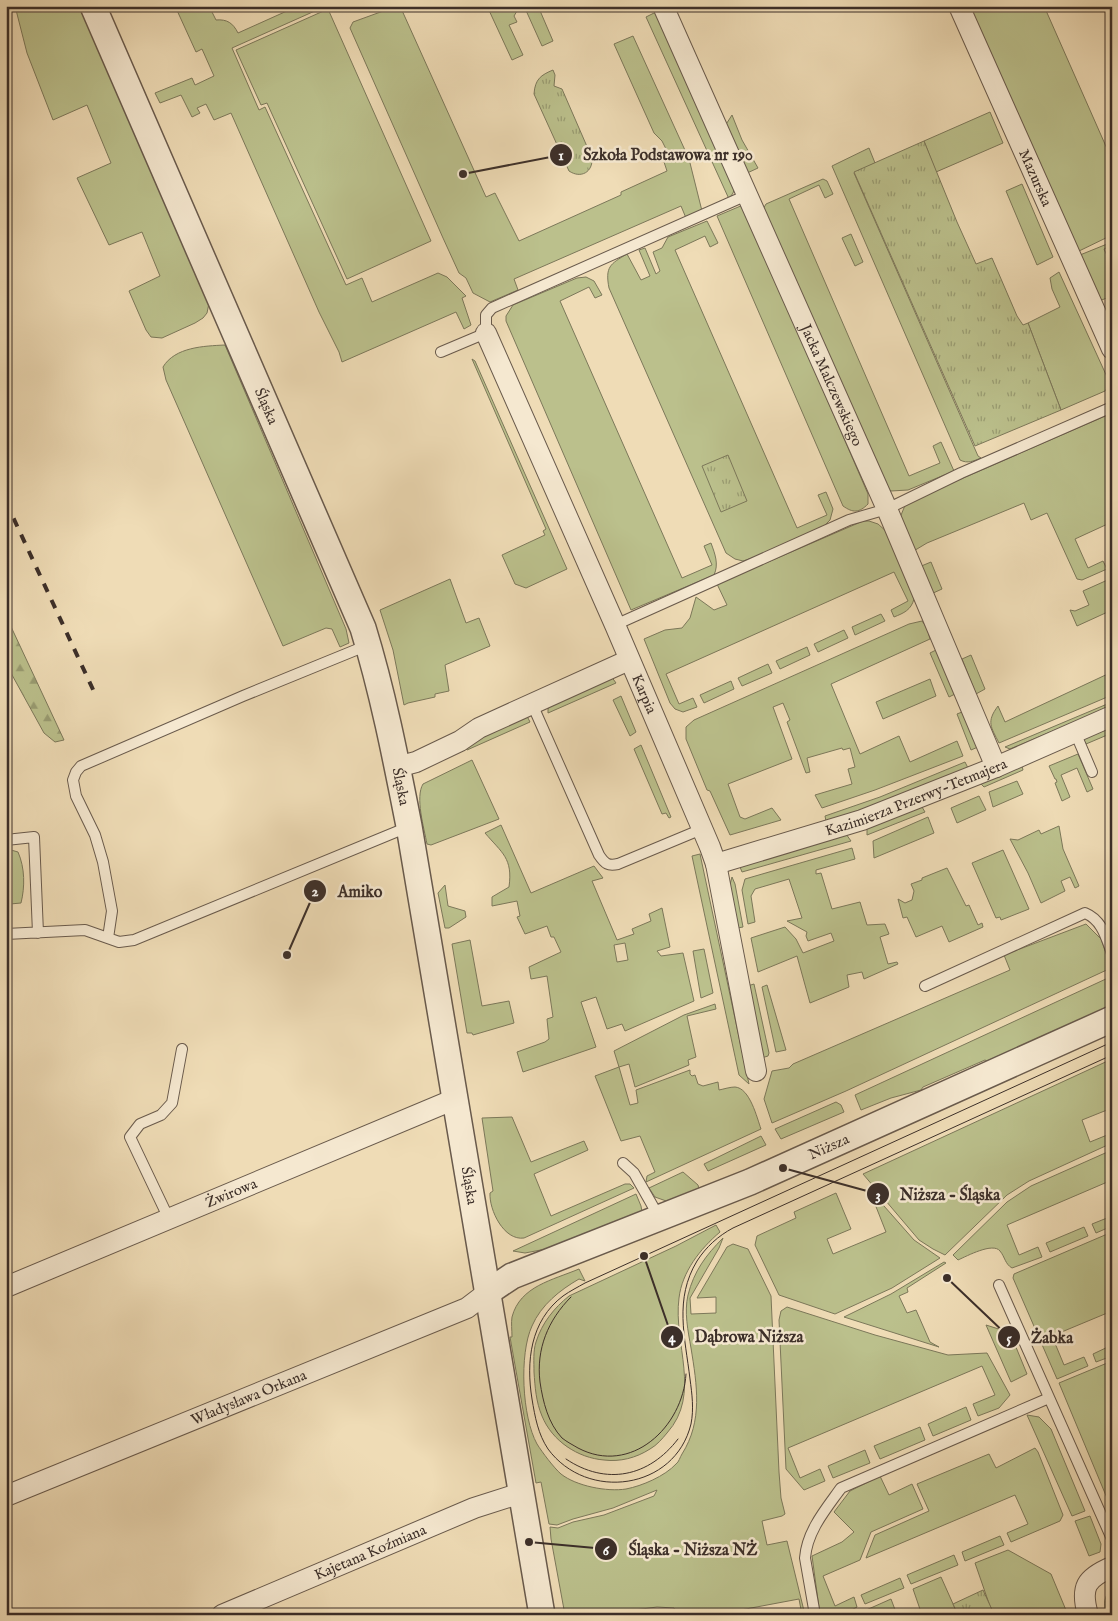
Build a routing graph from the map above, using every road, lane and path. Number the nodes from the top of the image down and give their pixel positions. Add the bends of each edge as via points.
1 (93, 6) edge
2 (663, 6) edge
3 (959, 6) edge
4 (747, 195) junction
5 (486, 333) junction
6 (1112, 350) edge
7 (441, 352) dead end
8 (1112, 408) edge
9 (887, 509) junction
10 (615, 625) junction
11 (368, 645) junction
12 (630, 660) junction
13 (532, 704) junction
14 (1112, 716) edge
15 (1075, 732) junction
16 (397, 767) junction
17 (996, 767) junction
18 (1092, 772) dead end
19 (409, 826) junction
20 (702, 829) junction
21 (6, 840) edge
22 (716, 864) junction
23 (38, 933) junction
24 (6, 934) edge
25 (108, 938) junction
26 (1112, 953) edge
27 (925, 986) dead end
28 (1112, 1018) edge
29 (182, 1049) dead end
30 (756, 1071) dead end
31 (455, 1099) junction
32 (623, 1163) dead end
33 (660, 1218) junction
34 (169, 1219) junction
35 (999, 1285) dead end
36 (6, 1287) edge
37 (488, 1292) junction
38 (1049, 1398) junction
39 (521, 1493) junction
40 (6, 1496) edge
41 (1112, 1539) edge
42 (1112, 1567) edge
43 (222, 1615) edge
44 (542, 1615) edge
45 (815, 1615) edge
46 (1088, 1615) edge

1 - 11 street, Śląska
2 - 4 street, Jacka Malczewskiego
3 - 6 street, Mazurska
4 - 5 lane via 492,308 486,315
4 - 9 street, Jacka Malczewskiego
5 - 7 lane
5 - 10 street, Karpia
8 - 9 lane via 961,473
9 - 10 lane via 849,520
9 - 17 street, Jacka Malczewskiego
10 - 12 street, Karpia
11 - 16 street, Śląska
11 - 25 lane via 80,766 73,780 76,796 95,835 103,862 112,911
12 - 13 street
12 - 20 street, Karpia
13 - 16 street via 478,728 460,741 416,762
13 - 20 lane via 599,855 606,864 618,864
14 - 15 street, Kazimierza Przerwy-Tetmajera
15 - 17 street, Kazimierza Przerwy-Tetmajera
15 - 18 lane
16 - 19 street, Śląska
17 - 22 street, Kazimierza Przerwy-Tetmajera via 862,820
19 - 25 lane via 134,940 119,942
19 - 31 street, Śląska
20 - 22 street, Karpia
21 - 23 lane via 34,836
22 - 30 street, Karpia
23 - 24 lane
23 - 25 lane via 85,930
26 - 27 lane via 1096,919 1085,913
28 - 33 street, Niższa via 783,1168
29 - 34 lane via 172,1103 162,1115 140,1124 130,1137
31 - 34 street, Żwirowa
31 - 37 street, Śląska
32 - 33 lane via 634,1173
33 - 37 street, Niższa via 512,1276
34 - 36 street, Żwirowa
35 - 38 lane
37 - 39 street, Śląska
37 - 40 street, Władysława Orkana via 466,1308
38 - 41 lane
38 - 45 lane via 841,1488 808,1539 805,1558
39 - 43 street, Kajetana Koźmiana via 474,1508
39 - 44 street, Śląska
42 - 46 street via 1088,1581 1084,1596

